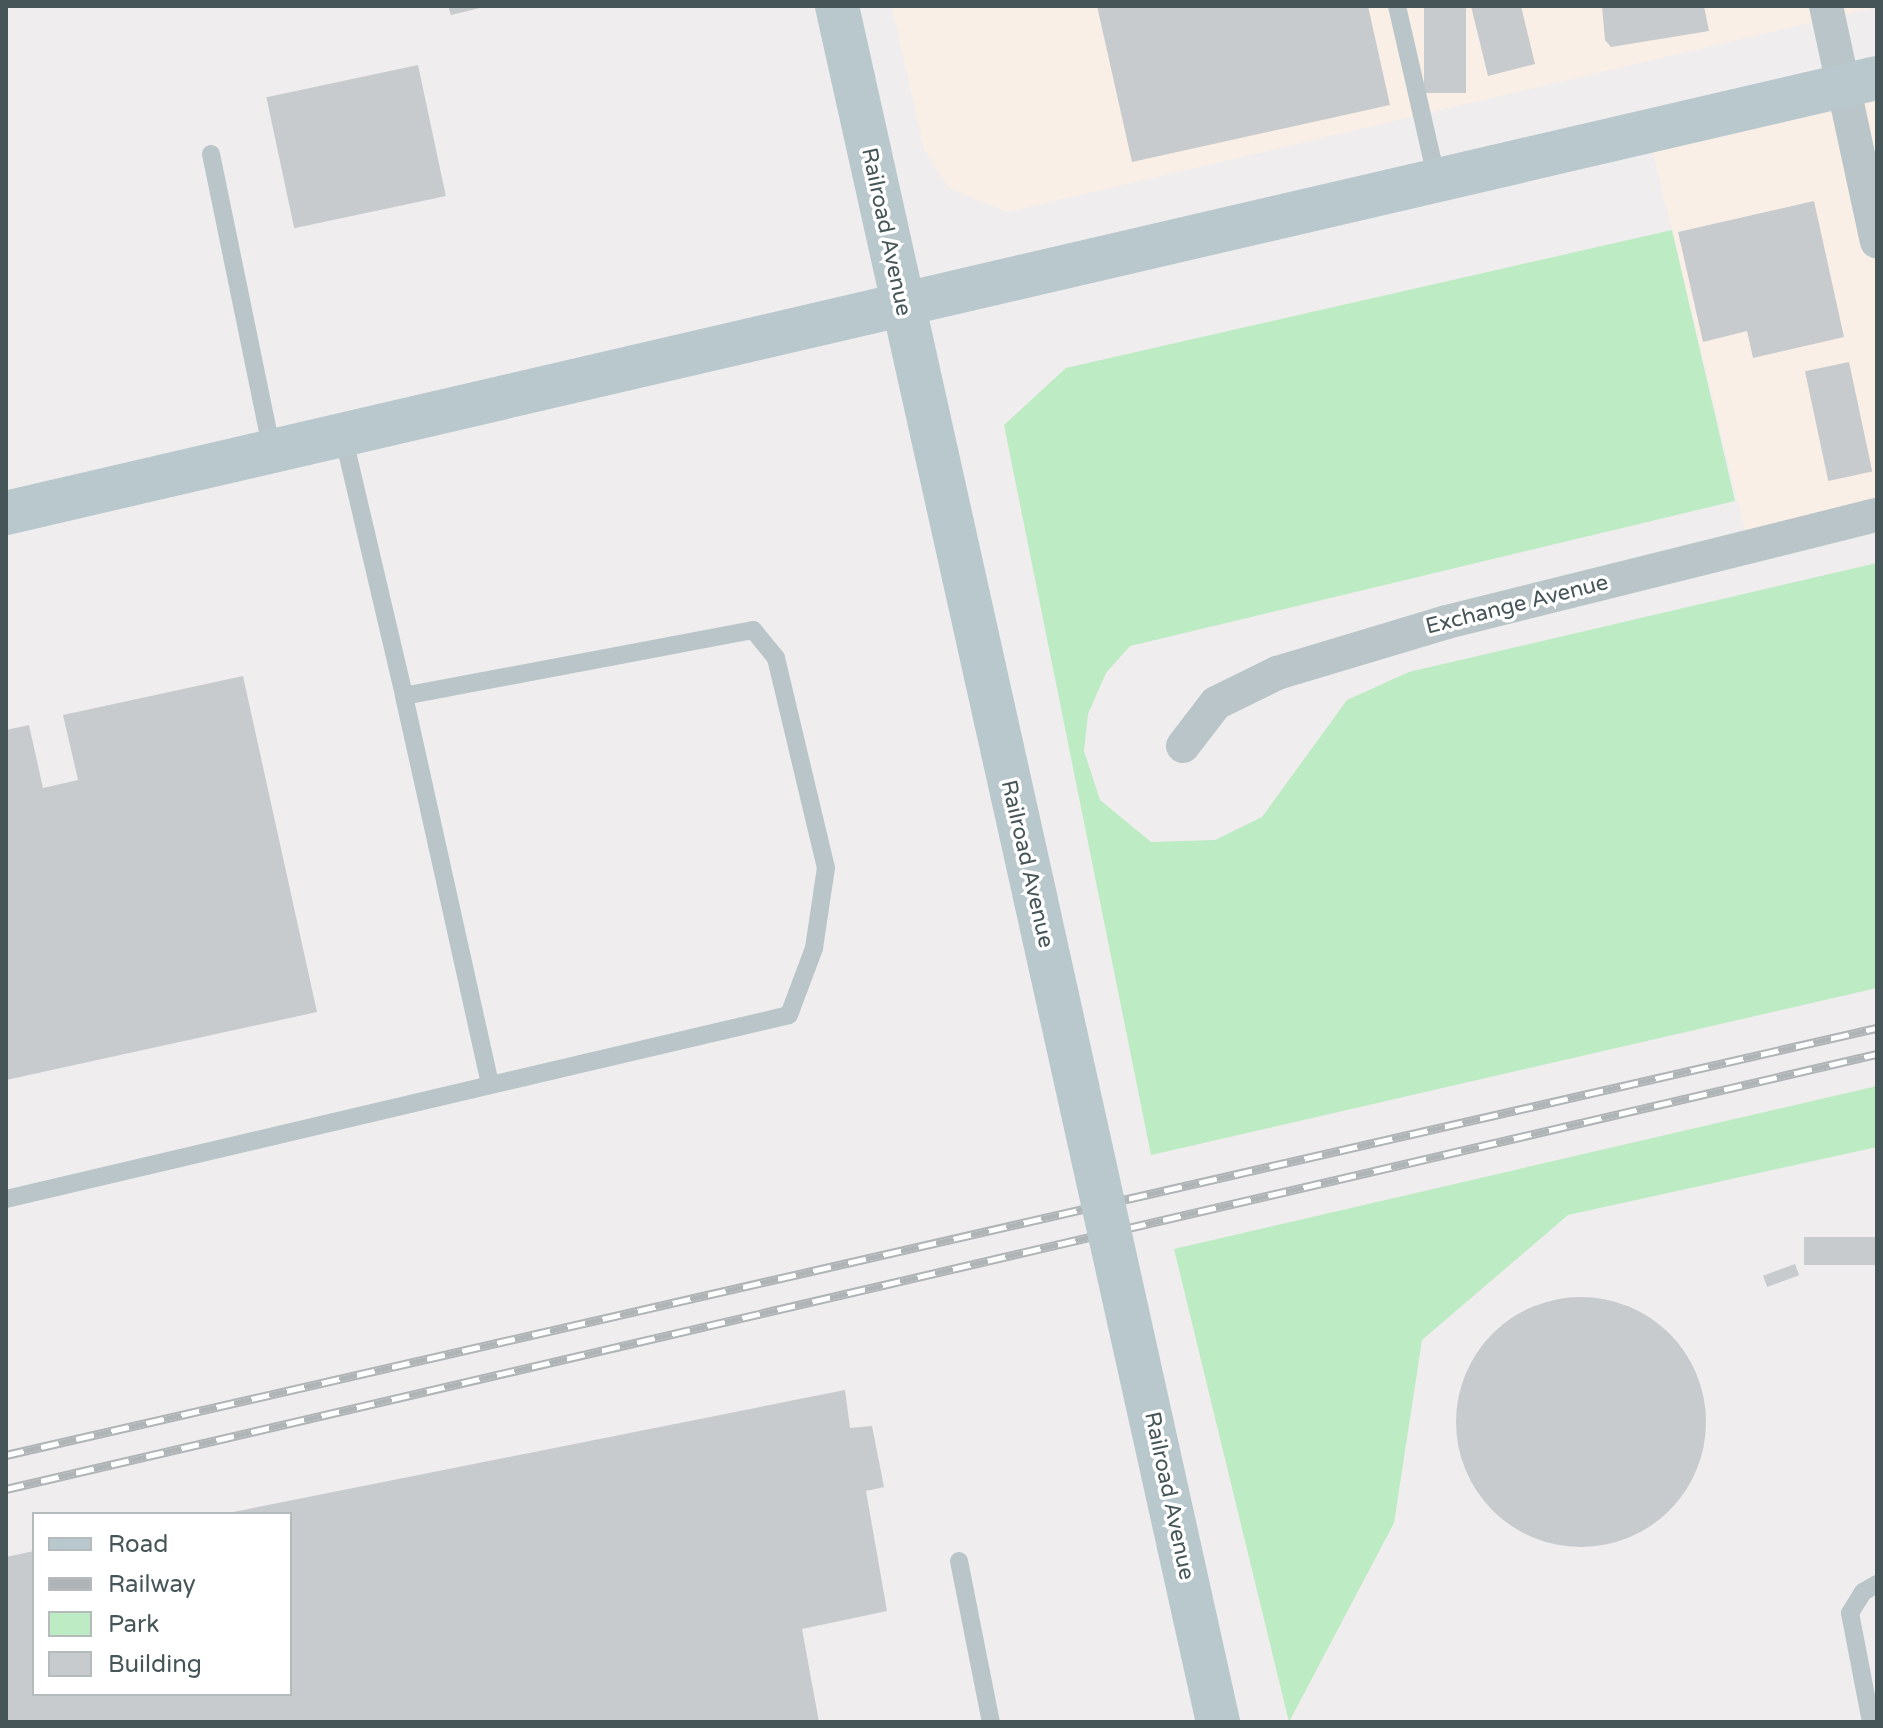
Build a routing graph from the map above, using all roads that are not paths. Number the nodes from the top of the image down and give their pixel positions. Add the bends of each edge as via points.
1 (837, 6) edge
2 (1397, 6) edge
3 (1826, 6) edge
4 (1860, 82) edge
5 (211, 154) dead end
6 (1437, 180) junction
7 (1877, 242) edge
8 (902, 305) junction
9 (343, 435) junction
10 (272, 451) junction
11 (6, 513) edge
12 (1877, 515) edge
13 (404, 696) junction
14 (1183, 746) dead end
15 (490, 1085) junction
16 (6, 1199) edge
17 (959, 1561) dead end
18 (1877, 1584) edge
19 (991, 1722) edge
20 (1218, 1722) edge
21 (1871, 1722) edge

1 - 8 main road, Railroad Avenue
2 - 6 lane
3 - 4 street
4 - 6 main road
4 - 7 street
5 - 10 lane
6 - 8 main road
8 - 9 main road
8 - 20 main road, Railroad Avenue, bridge
9 - 10 main road
9 - 13 lane
10 - 11 main road
12 - 14 street, Exchange Avenue via 1447,622 1277,673 1216,703
13 - 15 lane
13 - 15 lane via 753,630 776,658 826,868 814,948 789,1015
15 - 16 lane
17 - 19 lane
18 - 21 lane via 1863,1592 1850,1613

